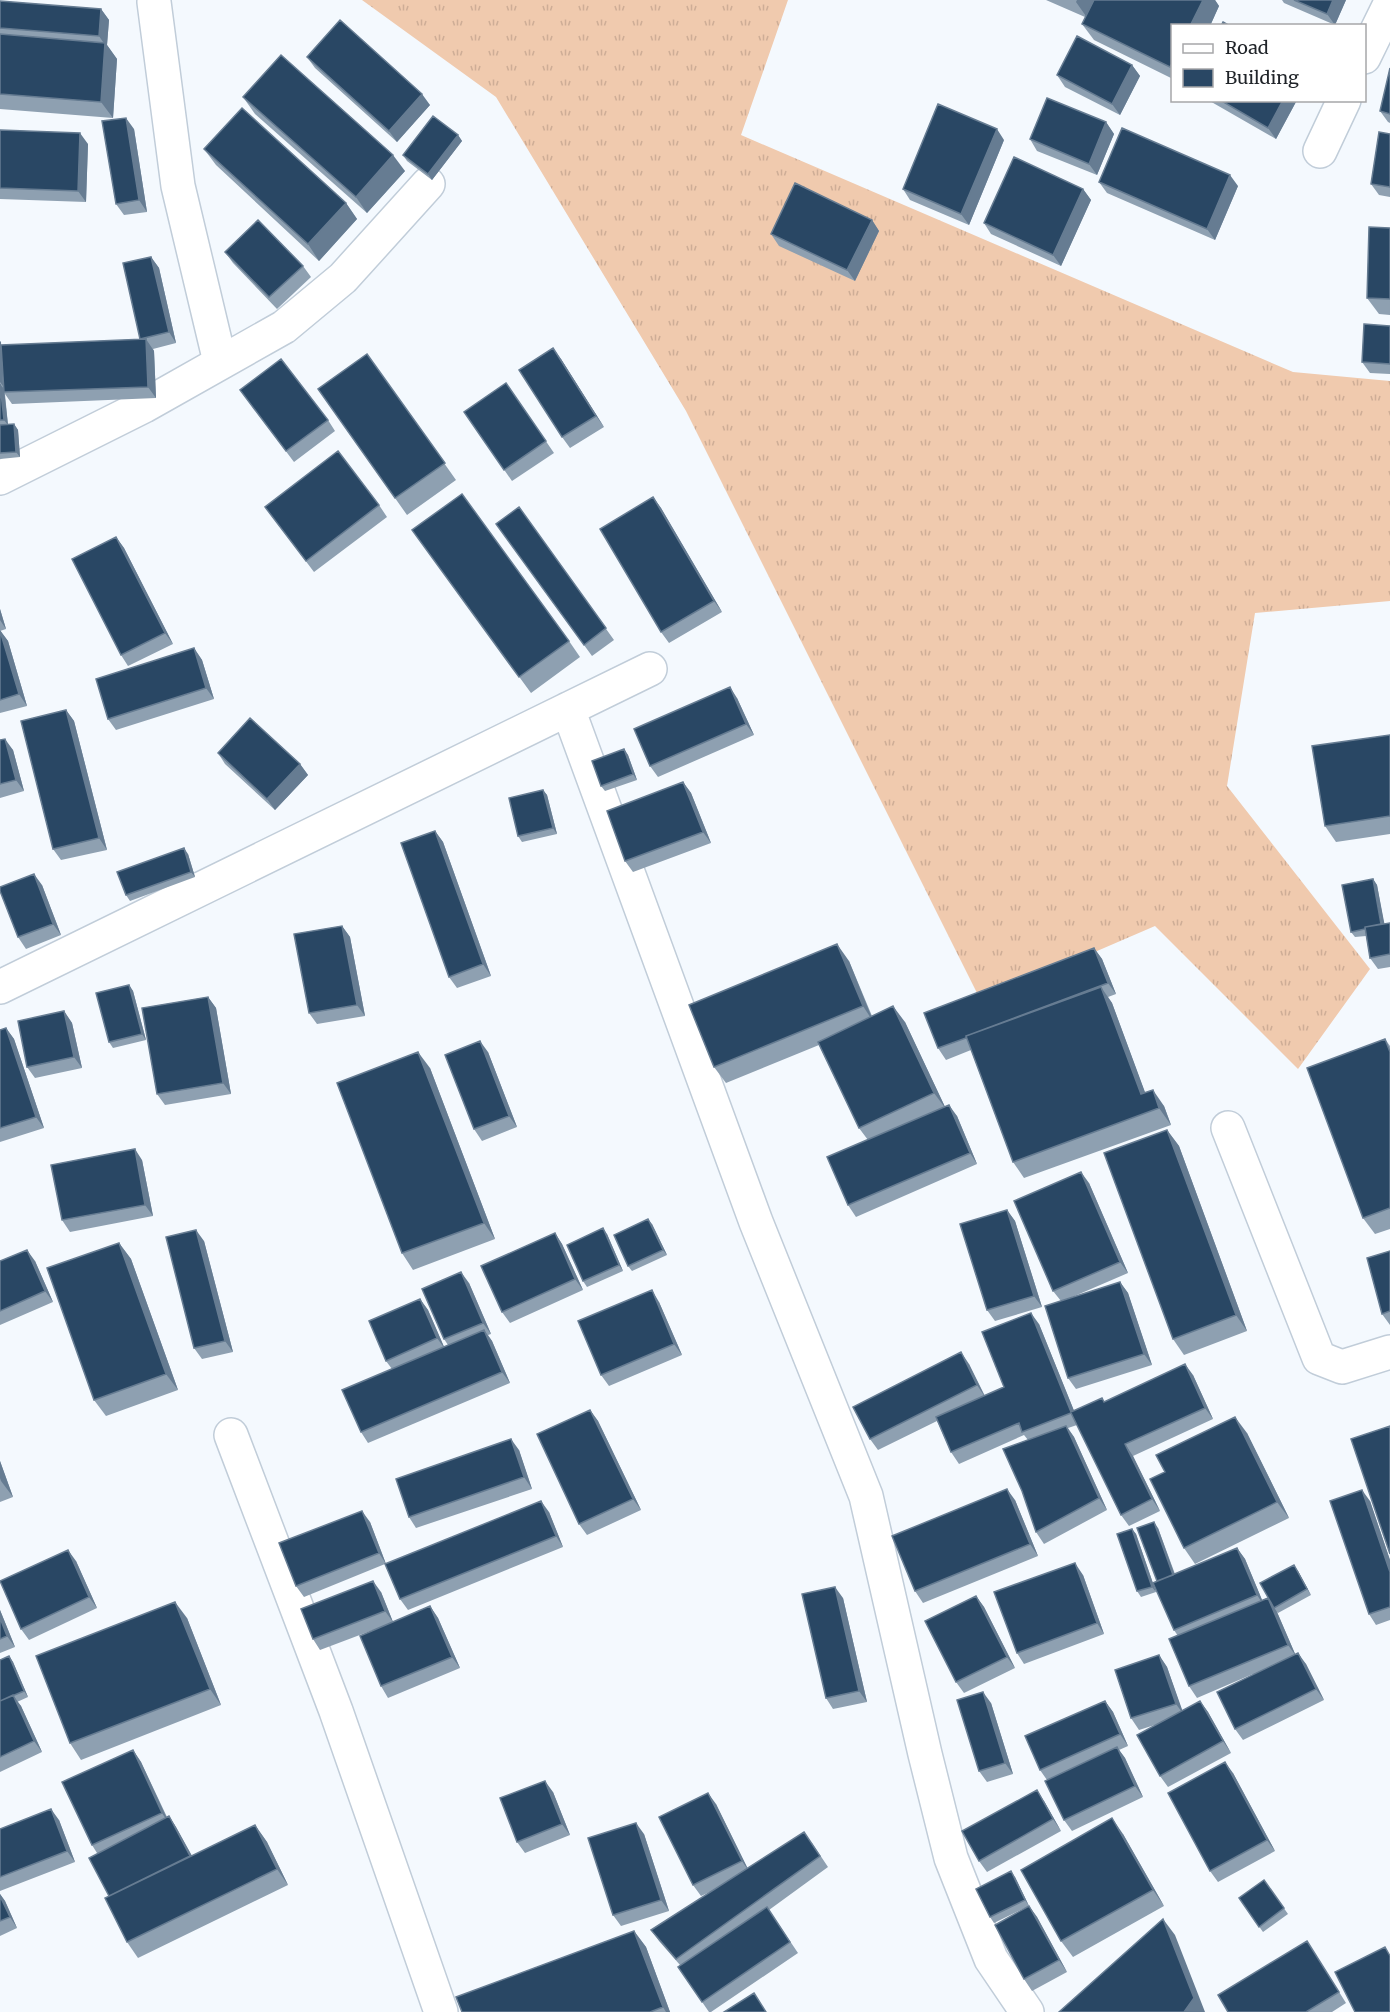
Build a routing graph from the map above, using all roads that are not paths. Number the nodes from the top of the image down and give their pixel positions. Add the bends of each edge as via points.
1 (154, 2) dead end
2 (1390, 4) edge
3 (1366, 55) edge
4 (1343, 102) edge
5 (1320, 151) dead end
6 (428, 184) edge
7 (220, 362) junction
8 (0, 478) edge
9 (650, 669) dead end
10 (568, 709) junction
11 (0, 987) edge
12 (1228, 1128) dead end
13 (1390, 1352) edge
14 (231, 1435) dead end
15 (441, 2012) edge
16 (1027, 2012) edge

1 - 7 street via 178,186
2 - 3 street
4 - 5 street
6 - 7 street via 343,279 285,327
7 - 8 street via 144,406
9 - 10 street
10 - 11 street
10 - 16 street via 756,1222 866,1496 951,1858 991,1959
12 - 13 street via 1319,1358 1342,1367
14 - 15 street via 336,1711

